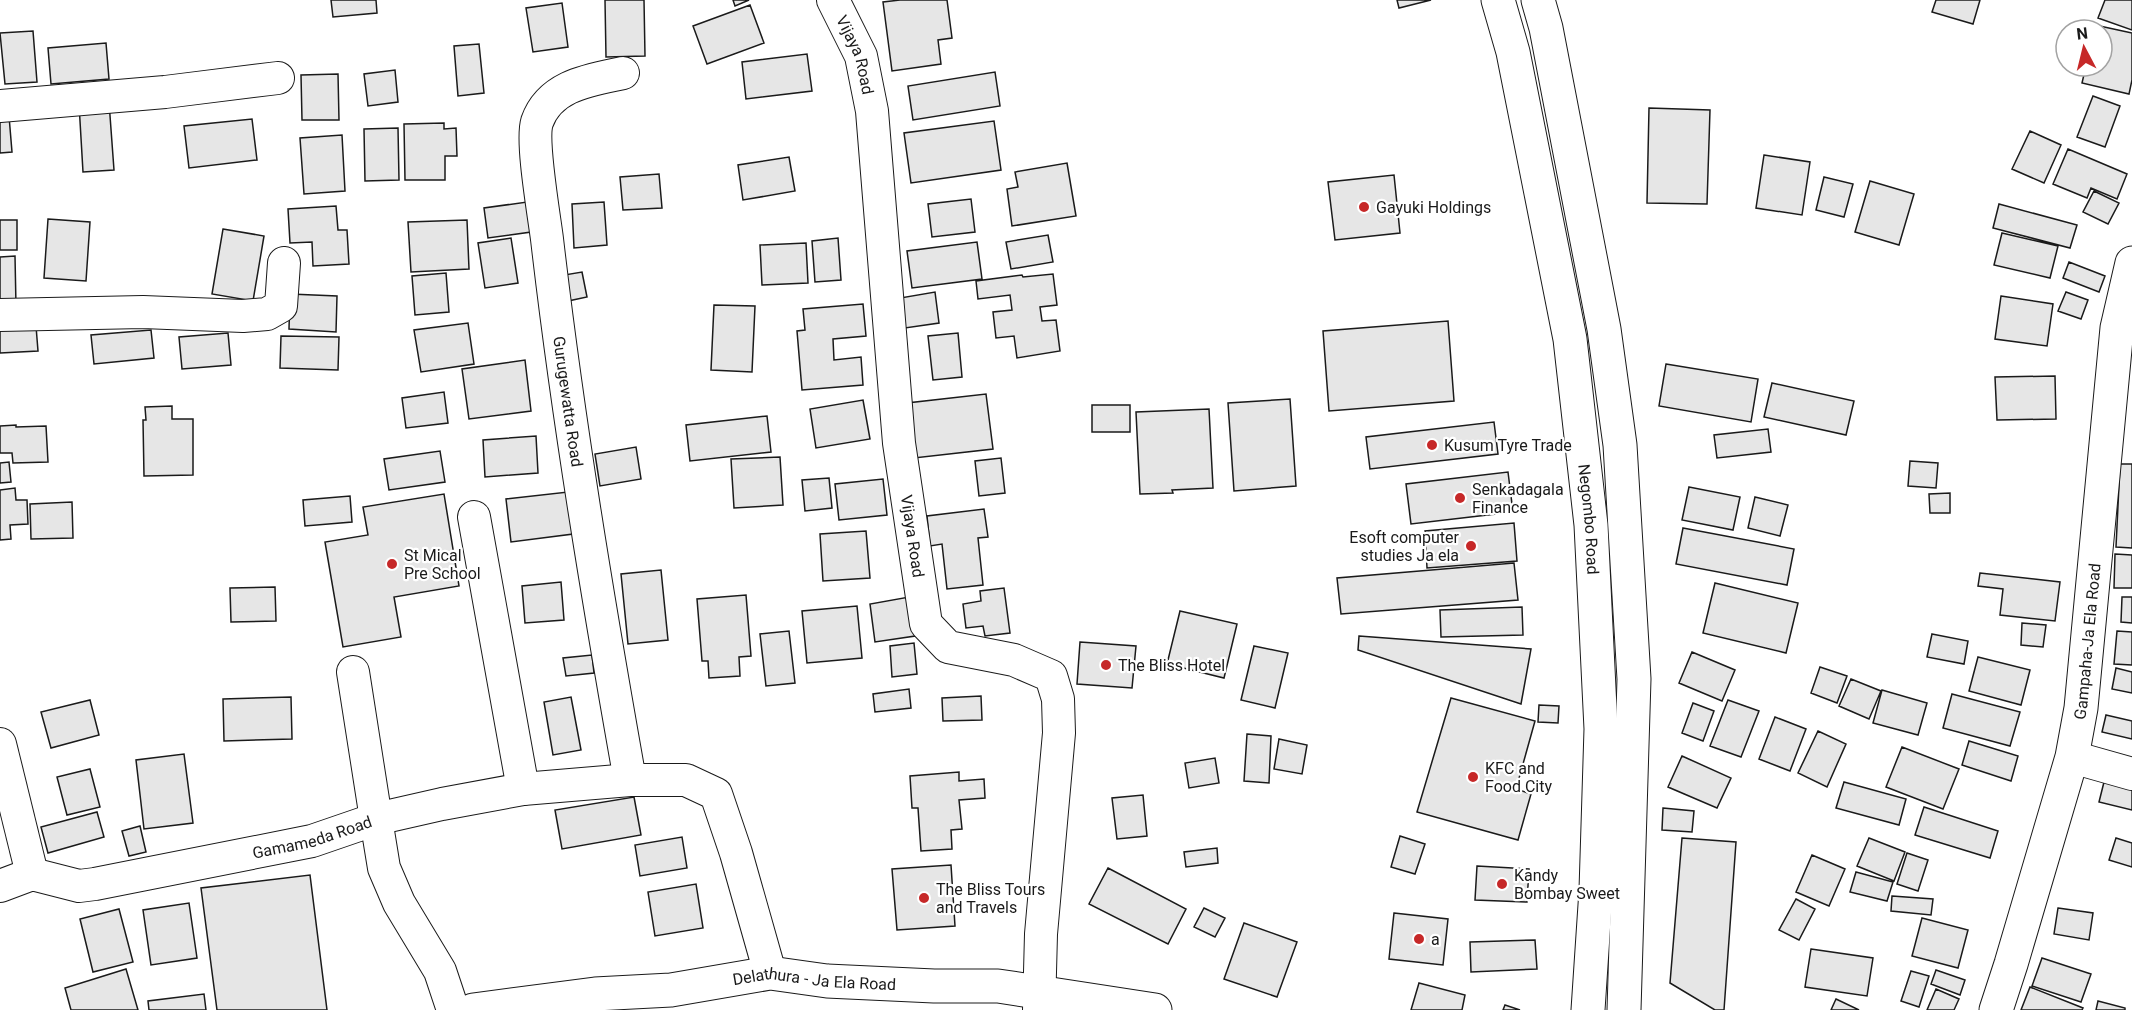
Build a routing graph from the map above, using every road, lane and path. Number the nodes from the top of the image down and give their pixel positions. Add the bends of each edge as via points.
1 (833, 0) edge
2 (1498, 0) edge
3 (1546, 9) edge
4 (623, 73) dead end
5 (278, 78) dead end
6 (0, 106) edge
7 (284, 263) dead end
8 (2132, 263) edge
9 (0, 315) edge
10 (474, 517) dead end
11 (353, 672) dead end
12 (0, 744) edge
13 (2072, 757) junction
14 (2132, 774) edge
15 (630, 780) junction
16 (523, 789) junction
17 (376, 819) junction
18 (37, 875) junction
19 (0, 886) edge
20 (770, 973) junction
21 (1040, 1001) edge
22 (453, 1010) edge
23 (473, 1010) edge
24 (1155, 1010) edge
25 (1588, 1010) edge
26 (1624, 1010) edge
27 (1996, 1010) edge

1 - 21 street, Vijaya Road via 861,56 873,111 899,443 926,624 948,647 1014,660 1051,676 1058,699 1059,733 1041,934
2 - 25 main road, Negombo Road via 1513,52 1570,339 1591,525 1600,729
3 - 26 main road, Negombo Road via 1604,329 1620,445 1634,679
4 - 15 street, Gurugewatta Road via 575,83 549,100 537,123 537,150 554,302
5 - 6 street
7 - 9 street via 281,306 267,314
8 - 13 main road, Gampaha-Ja Ela Road via 2117,328 2081,708
10 - 16 street
11 - 17 street
12 - 18 street
13 - 14 street
13 - 27 main road, Gampaha-Ja Ela Road
15 - 16 street
15 - 20 street via 686,780 716,794
16 - 17 street
17 - 18 street, Gamameda Road via 312,841 95,884 79,886
17 - 22 street, Gamameda Road via 384,868 399,903 440,971
18 - 19 street
20 - 21 main road, Delathura - Ja Ela Road via 827,981 998,986
20 - 23 main road, Delathura - Ja Ela Road via 671,990 595,994
21 - 24 main road, Delathura - Ja Ela Road

